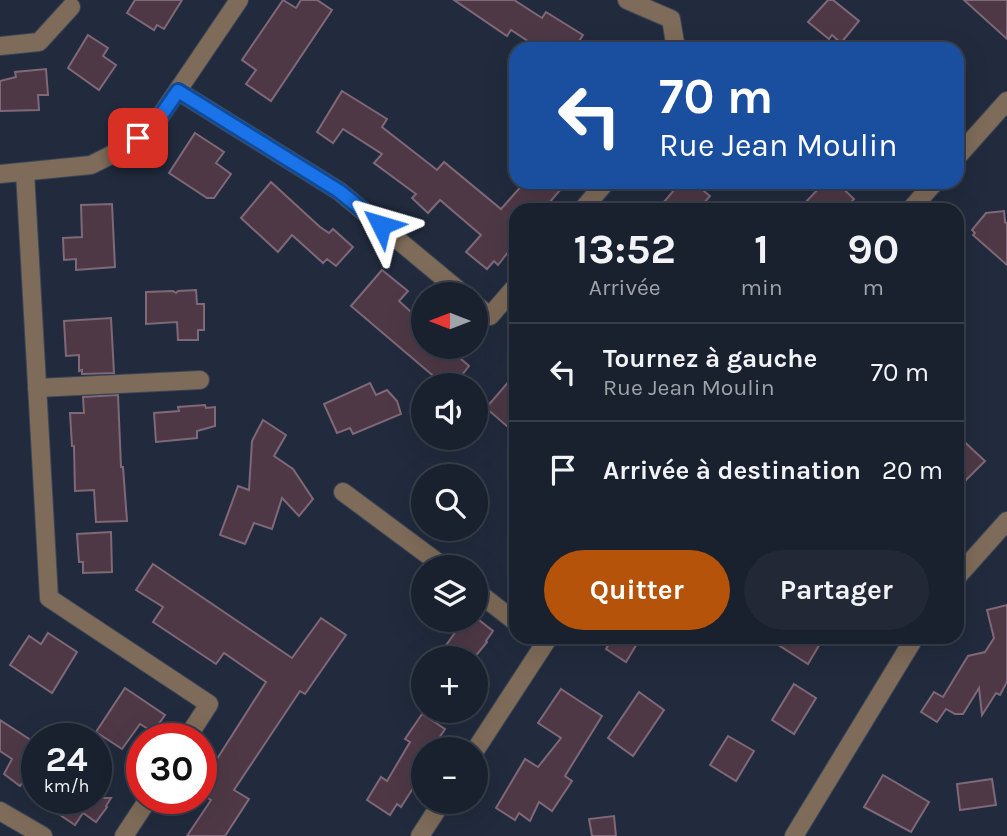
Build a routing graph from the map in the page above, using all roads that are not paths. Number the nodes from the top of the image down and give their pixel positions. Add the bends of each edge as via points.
1 (239, 0) edge
2 (627, 0) edge
3 (669, 0) edge
4 (71, 7) dead end
5 (671, 19) junction
6 (675, 42) edge
7 (0, 46) edge
8 (178, 91) junction
9 (1007, 101) edge
10 (964, 149) edge
11 (25, 172) junction
12 (0, 174) edge
13 (600, 189) edge
14 (929, 189) edge
15 (588, 203) edge
16 (916, 203) edge
17 (449, 282) edge
18 (509, 294) edge
19 (488, 314) edge
20 (200, 380) dead end
21 (37, 388) junction
22 (343, 492) dead end
23 (1007, 521) edge
24 (428, 555) edge
25 (964, 568) edge
26 (488, 600) edge
27 (509, 617) edge
28 (540, 644) edge
29 (911, 644) edge
30 (197, 723) edge
31 (483, 737) edge
32 (0, 811) edge
33 (138, 814) edge
34 (434, 814) edge
35 (43, 836) edge
36 (124, 836) edge
37 (420, 836) edge
38 (794, 836) edge

1 - 8 street
2 - 5 street
3 - 5 street
4 - 7 street via 39,42
5 - 6 street
8 - 11 street via 153,127 123,149 91,165
8 - 17 street via 339,191
9 - 10 street
11 - 12 street
11 - 21 street
13 - 15 street
14 - 16 street
18 - 19 street
20 - 21 street
21 - 30 street via 49,598 209,704
22 - 24 street
23 - 25 street
26 - 27 street
28 - 31 street
29 - 38 street
32 - 35 street
33 - 36 street
34 - 37 street

